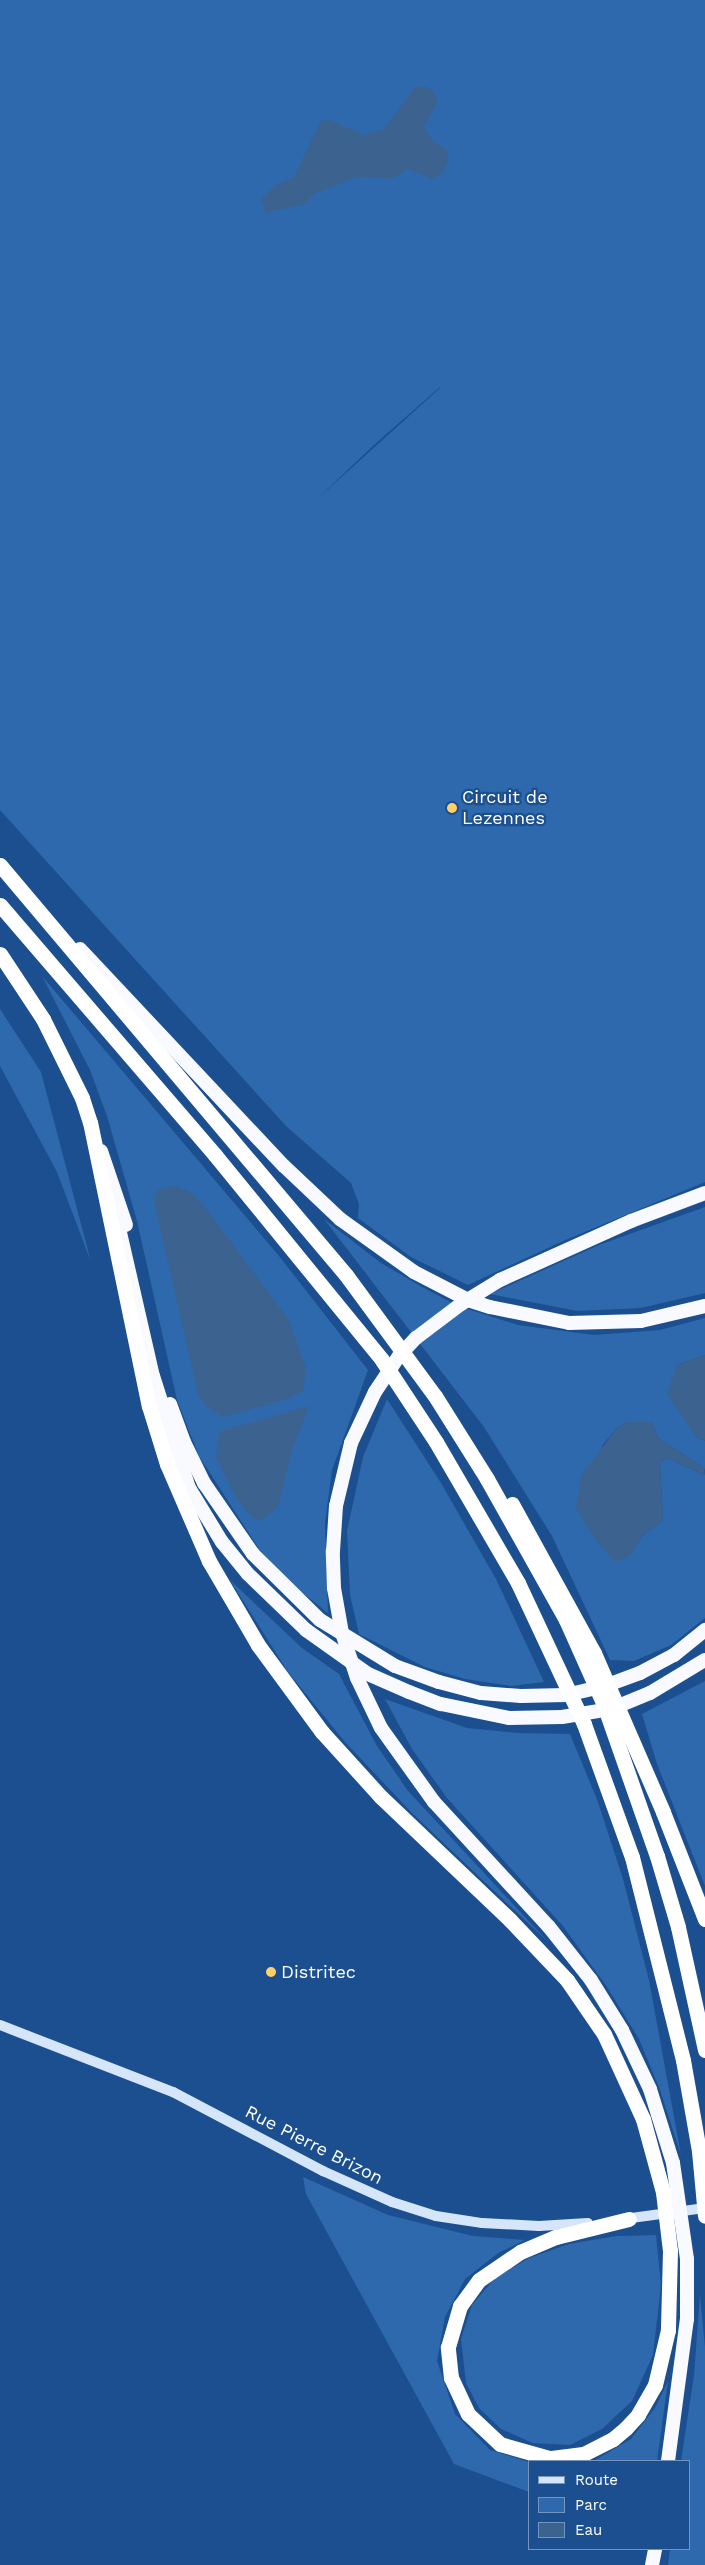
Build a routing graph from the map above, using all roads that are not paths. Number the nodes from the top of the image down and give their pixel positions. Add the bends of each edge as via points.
1 (0, 864) edge
2 (0, 905) edge
3 (0, 954) edge
4 (90, 1122) junction
5 (705, 1193) edge
6 (705, 1202) edge
7 (585, 1242) junction
8 (705, 1306) edge
9 (458, 1431) junction
10 (705, 1630) edge
11 (705, 1660) edge
12 (351, 1663) junction
13 (705, 1919) edge
14 (0, 2025) edge
15 (705, 2050) edge
16 (699, 2151) junction
17 (705, 2176) edge
18 (705, 2208) edge
19 (705, 2216) edge
20 (629, 2218) junction
21 (668, 2460) edge
22 (656, 2550) edge
23 (654, 2565) edge

1 - 8 highway via 277,1159 340,1219 402,1266 468,1300 506,1312 558,1321 641,1321
1 - 9 highway via 320,1243 408,1358
2 - 16 highway via 221,1162 353,1323 415,1409 493,1537 566,1682 624,1830 672,2007
3 - 4 highway via 25,988 61,1051
4 - 10 highway via 132,1244 174,1418 197,1469 234,1529 297,1601 335,1631 374,1655 417,1675 459,1688 531,1696 585,1692 640,1673 674,1654
4 - 12 highway via 119,1225 153,1376 189,1488 222,1542 248,1574 306,1630
4 - 20 highway via 149,1406 167,1464 209,1562 258,1645 322,1732 381,1797 510,1920 567,1980 604,2034 643,2119 663,2192 670,2251 668,2330 655,2385 638,2415 626,2428 613,2439 583,2454 550,2458 500,2444 468,2414 453,2385 448,2347 460,2306 479,2280 520,2252 556,2237
5 - 7 highway
6 - 7 highway
7 - 12 highway via 500,1280 460,1304 416,1338 385,1376 364,1412 344,1464 336,1506 333,1569 338,1610
9 - 13 highway via 489,1468 516,1511 590,1645 663,1812
9 - 15 highway via 566,1620 604,1705 660,1865 678,1927
11 - 12 highway via 650,1693 592,1713 542,1719 509,1718 441,1704 368,1674
12 - 21 highway via 381,1728 410,1772 550,1927 591,1980 622,2030 650,2089 673,2163 687,2259 687,2319
14 - 20 main road, Rue Pierre Brizon via 172,2092 343,2180 416,2210 459,2220 510,2226 562,2226
16 - 17 highway
16 - 19 highway
18 - 20 main road, Rue Pierre Brizon
22 - 23 highway

